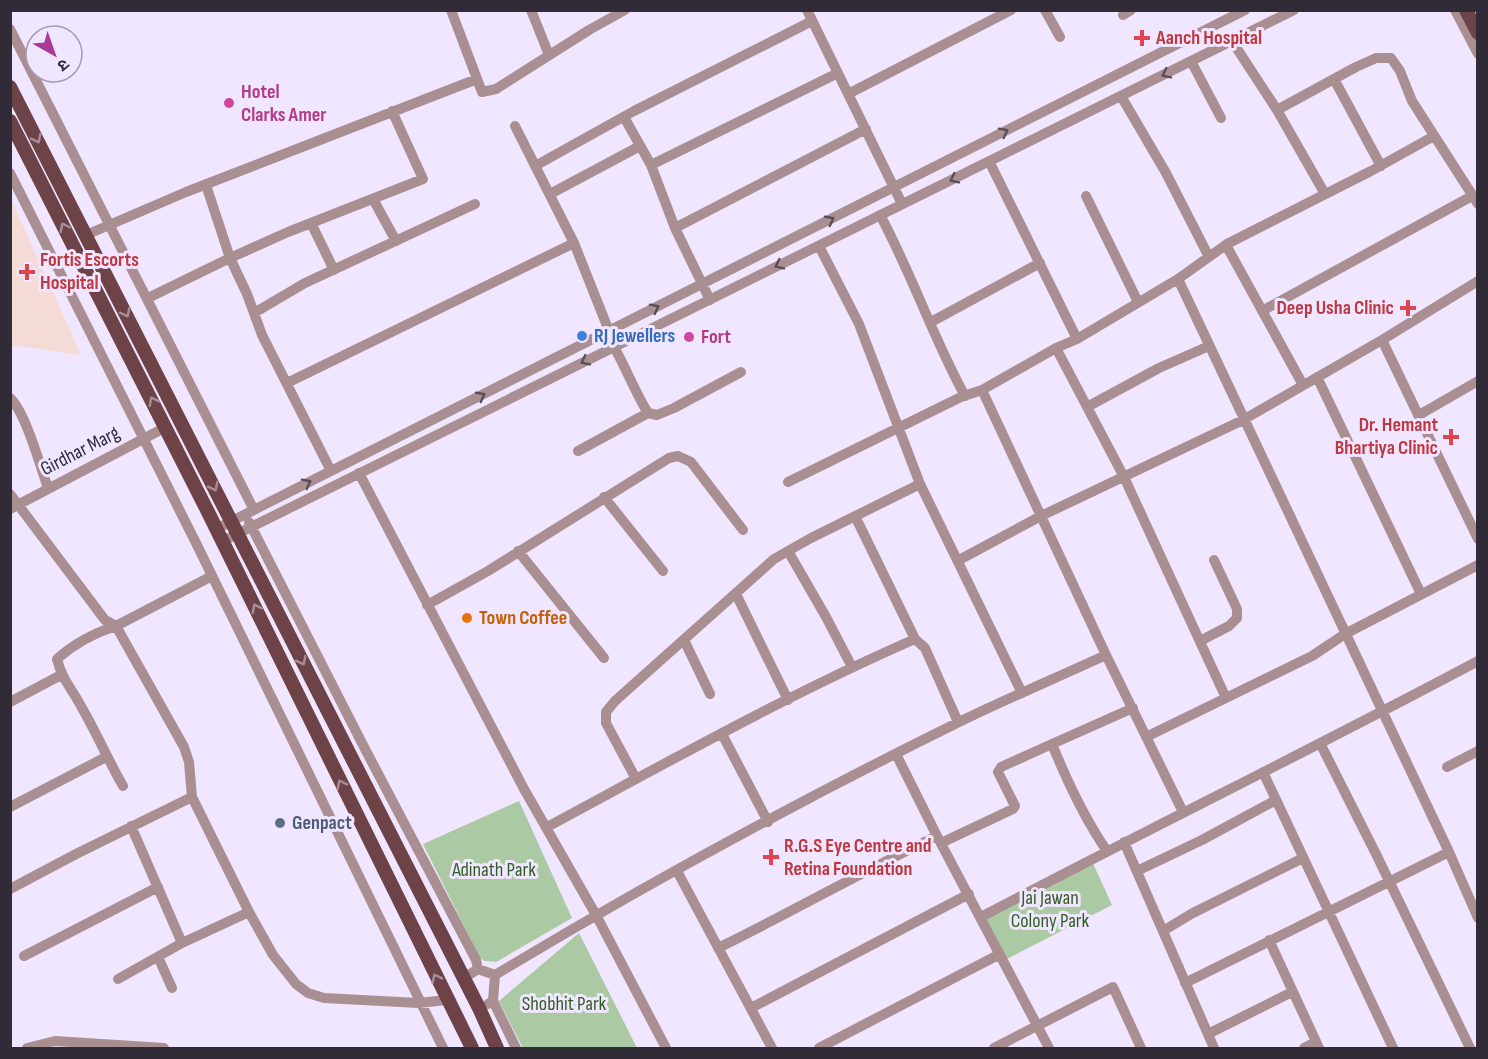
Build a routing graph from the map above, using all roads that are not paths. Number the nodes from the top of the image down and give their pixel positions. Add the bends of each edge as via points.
1 (451, 10) edge
2 (531, 10) edge
3 (625, 10) edge
4 (1011, 10) edge
5 (1045, 10) edge
6 (1245, 10) edge
7 (1294, 10) edge
8 (1455, 10) edge
9 (1466, 10) edge
10 (607, 15) edge
11 (809, 16) edge
12 (10, 29) edge
13 (1478, 33) edge
14 (1060, 37) dead end
15 (1232, 41) junction
16 (1478, 54) edge
17 (549, 55) junction
18 (1191, 61) junction
19 (838, 74) junction
20 (477, 79) junction
21 (1334, 79) junction
22 (10, 87) edge
23 (849, 94) junction
24 (1121, 96) junction
25 (1276, 110) junction
26 (392, 111) junction
27 (624, 117) junction
28 (1221, 118) dead end
29 (10, 121) edge
30 (515, 126) dead end
31 (866, 129) junction
32 (1434, 136) junction
33 (640, 146) junction
34 (989, 161) junction
35 (651, 165) junction
36 (535, 166) junction
37 (1381, 166) junction
38 (10, 173) edge
39 (206, 185) junction
40 (894, 187) junction
41 (550, 194) junction
42 (1325, 194) junction
43 (1086, 196) dead end
44 (373, 199) junction
45 (1475, 200) edge
46 (475, 204) dead end
47 (902, 204) junction
48 (880, 216) junction
49 (310, 223) junction
50 (110, 224) junction
51 (675, 228) junction
52 (86, 235) junction
53 (396, 241) junction
54 (574, 243) junction
55 (1226, 245) junction
56 (819, 246) junction
57 (1209, 257) junction
58 (230, 258) junction
59 (1040, 263) junction
60 (334, 270) junction
61 (1178, 279) junction
62 (1478, 281) edge
63 (703, 284) junction
64 (148, 298) junction
65 (710, 300) junction
66 (1138, 302) junction
67 (1262, 312) junction
68 (254, 313) junction
69 (930, 322) junction
70 (609, 331) junction
71 (1077, 339) junction
72 (1382, 340) junction
73 (1209, 346) junction
74 (614, 347) junction
75 (1056, 348) junction
76 (741, 372) dead end
77 (1317, 377) junction
78 (1478, 381) edge
79 (287, 383) junction
80 (1303, 385) junction
81 (982, 390) junction
82 (965, 396) junction
83 (10, 398) edge
84 (1087, 407) junction
85 (648, 412) junction
86 (1419, 415) junction
87 (1244, 420) junction
88 (166, 426) junction
89 (897, 428) junction
90 (143, 438) junction
91 (578, 450) dead end
92 (331, 471) junction
93 (359, 473) junction
94 (1124, 477) junction
95 (788, 482) dead end
96 (920, 484) junction
97 (48, 488) junction
98 (10, 494) edge
99 (604, 497) junction
100 (15, 506) edge
101 (250, 512) junction
102 (855, 516) junction
103 (1041, 516) junction
104 (251, 526) junction
105 (235, 527) junction
106 (743, 531) dead end
107 (219, 535) junction
108 (1478, 539) edge
109 (518, 551) junction
110 (788, 551) junction
111 (958, 560) junction
112 (1214, 560) dead end
113 (1478, 565) edge
114 (663, 571) dead end
115 (212, 576) junction
116 (736, 594) junction
117 (1421, 594) junction
118 (427, 605) junction
119 (116, 626) junction
120 (1345, 634) junction
121 (915, 639) junction
122 (684, 640) junction
123 (1200, 640) junction
124 (1106, 655) junction
125 (604, 657) dead end
126 (1478, 661) edge
127 (852, 667) junction
128 (61, 675) junction
129 (710, 693) dead end
130 (1022, 693) junction
131 (1226, 698) junction
132 (788, 700) junction
133 (10, 702) edge
134 (1132, 708) junction
135 (1382, 712) junction
136 (958, 722) junction
137 (722, 734) junction
138 (1146, 737) junction
139 (1320, 743) junction
140 (1052, 744) junction
141 (896, 754) junction
142 (1477, 754) edge
143 (106, 757) junction
144 (1447, 767) dead end
145 (1263, 772) junction
146 (636, 779) junction
147 (123, 786) dead end
148 (192, 797) junction
149 (1276, 800) junction
150 (10, 807) edge
151 (1184, 812) junction
152 (768, 822) junction
153 (131, 826) junction
154 (547, 827) junction
155 (939, 839) junction
156 (1124, 842) junction
157 (1107, 851) junction
158 (1449, 852) junction
159 (1303, 858) junction
160 (677, 871) junction
161 (1137, 871) junction
162 (1390, 882) junction
163 (158, 887) junction
164 (10, 889) edge
165 (969, 894) junction
166 (249, 912) junction
167 (1328, 912) junction
168 (596, 915) junction
169 (981, 917) junction
170 (1478, 918) edge
171 (1163, 931) junction
172 (1269, 940) junction
173 (182, 943) junction
174 (718, 948) junction
175 (1000, 954) junction
176 (24, 957) dead end
177 (159, 957) junction
178 (478, 969) junction
179 (495, 975) junction
180 (464, 978) junction
181 (118, 979) dead end
182 (1185, 983) junction
183 (172, 988) dead end
184 (1292, 992) junction
185 (446, 1000) junction
186 (493, 1001) junction
187 (419, 1003) junction
188 (479, 1008) junction
189 (751, 1008) junction
190 (1037, 1025) junction
191 (1208, 1034) junction
192 (1478, 1041) edge
193 (73, 1045) edge
194 (1317, 1045) edge
195 (27, 1048) edge
196 (162, 1048) edge
197 (443, 1048) edge
198 (472, 1048) edge
199 (497, 1048) edge
200 (516, 1048) edge
201 (666, 1048) edge
202 (772, 1048) edge
203 (819, 1048) edge
204 (994, 1048) edge
205 (1049, 1048) edge
206 (1141, 1048) edge
207 (1214, 1048) edge
208 (1304, 1048) edge
209 (1393, 1048) edge
210 (1471, 1048) edge

1 - 20 street
2 - 17 street
3 - 10 street
4 - 23 street
5 - 14 street
40 -> 6 street
7 - 15 street
8 - 16 street
9 - 13 main road
10 - 17 street
11 - 19 street
11 - 27 street
12 - 50 street
15 - 18 street
15 - 25 street
17 - 20 street via 496,89 482,92
18 -> 24 street
18 - 28 street
19 - 23 street
19 - 35 street
20 - 26 street
21 - 25 street
21 - 32 street via 1376,58 1391,58
21 - 37 street
22 -> 52 main road
23 - 31 street
24 - 34 street
24 - 57 street
25 - 42 street
26 - 39 street
26 - 44 street via 423,179
27 - 33 street
27 - 36 street
88 -> 29 main road
30 - 36 street
31 - 40 street
31 - 51 street
32 - 37 street
32 - 45 street
33 - 35 street
33 - 41 street
34 -> 47 street
34 - 59 street
35 - 51 street
36 - 41 street
37 - 42 street
38 - 90 street
39 - 50 street
39 - 58 street
40 - 47 street
63 -> 40 street
41 - 54 street
42 - 55 street
43 - 66 street
44 - 49 street
44 - 53 street
45 - 67 street
46 - 53 street
47 - 48 street
48 - 56 street
48 - 69 street
49 - 58 street
49 - 60 street
50 - 52 street
50 - 64 street
51 - 63 street
52 -> 105 main road
53 - 60 street
54 - 70 street
54 - 79 street
55 - 57 street
55 - 67 street
56 -> 65 street
56 - 89 street via 859,324
57 - 61 street
58 - 64 street
58 - 68 street
59 - 69 street
59 - 71 street
60 - 68 street
61 - 66 street
61 - 73 street
62 - 72 street
63 - 65 street
70 -> 63 street
64 - 101 street
65 - 74 street
66 - 71 street
67 - 80 street
68 - 79 street
69 - 82 street
92 -> 70 street
71 - 75 street
72 - 77 street
72 - 86 street
73 - 84 street
73 - 87 street
74 - 85 street
74 -> 93 street
75 - 81 street
75 - 84 street
76 - 85 street via 674,408 657,415
77 - 80 street
77 - 117 street
78 - 86 street
79 - 92 street
80 - 87 street
81 - 82 street
81 - 103 street
82 - 89 street
83 - 97 street via 26,425
84 - 94 street
85 - 91 street
86 - 108 street
87 - 94 street
87 - 120 street
88 - 90 street, Girdhar Marg
88 - 107 main road
89 - 95 street
89 - 96 street
90 - 97 street, Girdhar Marg
90 - 115 street
101 -> 92 street
93 - 104 street
93 - 118 street
94 - 103 street
94 - 123 street
96 - 102 street
96 - 111 street
97 - 100 street, Girdhar Marg
98 - 100 street
99 - 106 street via 678,456 691,462
99 - 109 street
99 - 114 street
100 - 119 street via 105,620
101 - 104 street
101 - 105 street
102 - 110 street
102 - 121 street
103 - 111 street
103 - 124 street
104 - 105 street
104 - 178 street
105 - 107 street
105 -> 180 main road
185 -> 107 main road
109 - 118 street
109 - 125 street
110 - 116 street
110 - 127 street
111 - 130 street
112 - 123 street via 1237,609 1237,618 1229,627
113 - 117 street
115 - 119 street
115 - 187 street
116 - 122 street
116 - 132 street
117 - 120 street
118 - 154 street
119 - 128 street via 69,648 57,659
119 - 148 street via 184,747
120 - 131 street via 1312,656
120 - 135 street
121 - 127 street
121 - 136 street via 925,648
122 - 129 street
122 - 146 street via 606,711 606,723
123 - 131 street
124 - 130 street
124 - 134 street
126 - 135 street
127 - 132 street
128 - 133 street
128 - 143 street via 82,707
130 - 136 street
131 - 138 street
132 - 137 street
134 - 138 street
134 - 140 street
135 - 139 street
135 - 158 street
136 - 141 street
137 - 146 street
137 - 152 street
138 - 151 street
139 - 145 street
139 - 162 street
140 - 155 street via 1001,767 998,772 1013,809
140 - 157 street
141 - 152 street
141 - 155 street
142 - 144 street
143 - 147 street
143 - 150 street
145 - 149 street
145 - 151 street
146 - 154 street
148 - 153 street
148 - 166 street
149 - 159 street
149 - 161 street
151 - 156 street
152 - 160 street
153 - 163 street
153 - 164 street
154 - 168 street
155 - 165 street
155 - 174 street via 874,866
156 - 157 street
156 - 161 street
157 - 169 street
158 - 162 street
158 - 170 street
159 - 167 street
159 - 171 street
160 - 168 street
160 - 174 street
161 - 171 street
162 - 167 street
162 - 210 street
163 - 173 street
163 - 176 street
165 - 169 street
165 - 189 street
166 - 173 street
166 - 187 street via 284,970 308,993 324,998
167 - 172 street
167 - 209 street
168 - 179 street
168 - 201 street
169 - 175 street
171 - 182 street
172 - 182 street
172 - 184 street
173 - 177 street
174 - 189 street
175 - 190 street
175 - 203 street
177 - 181 street
177 - 183 street
178 - 179 street
178 - 180 street
179 - 186 street
180 - 188 main road
182 - 191 street
184 - 191 street
184 - 194 street
185 - 187 street
185 - 198 main road
186 - 188 street
186 - 200 street
187 - 197 street
188 - 199 main road
189 - 202 street
190 - 204 street
190 - 205 street
190 - 206 street via 1113,987
191 - 207 street
192 - 210 street
193 - 195 street via 55,1041
193 - 196 street
194 - 208 street

